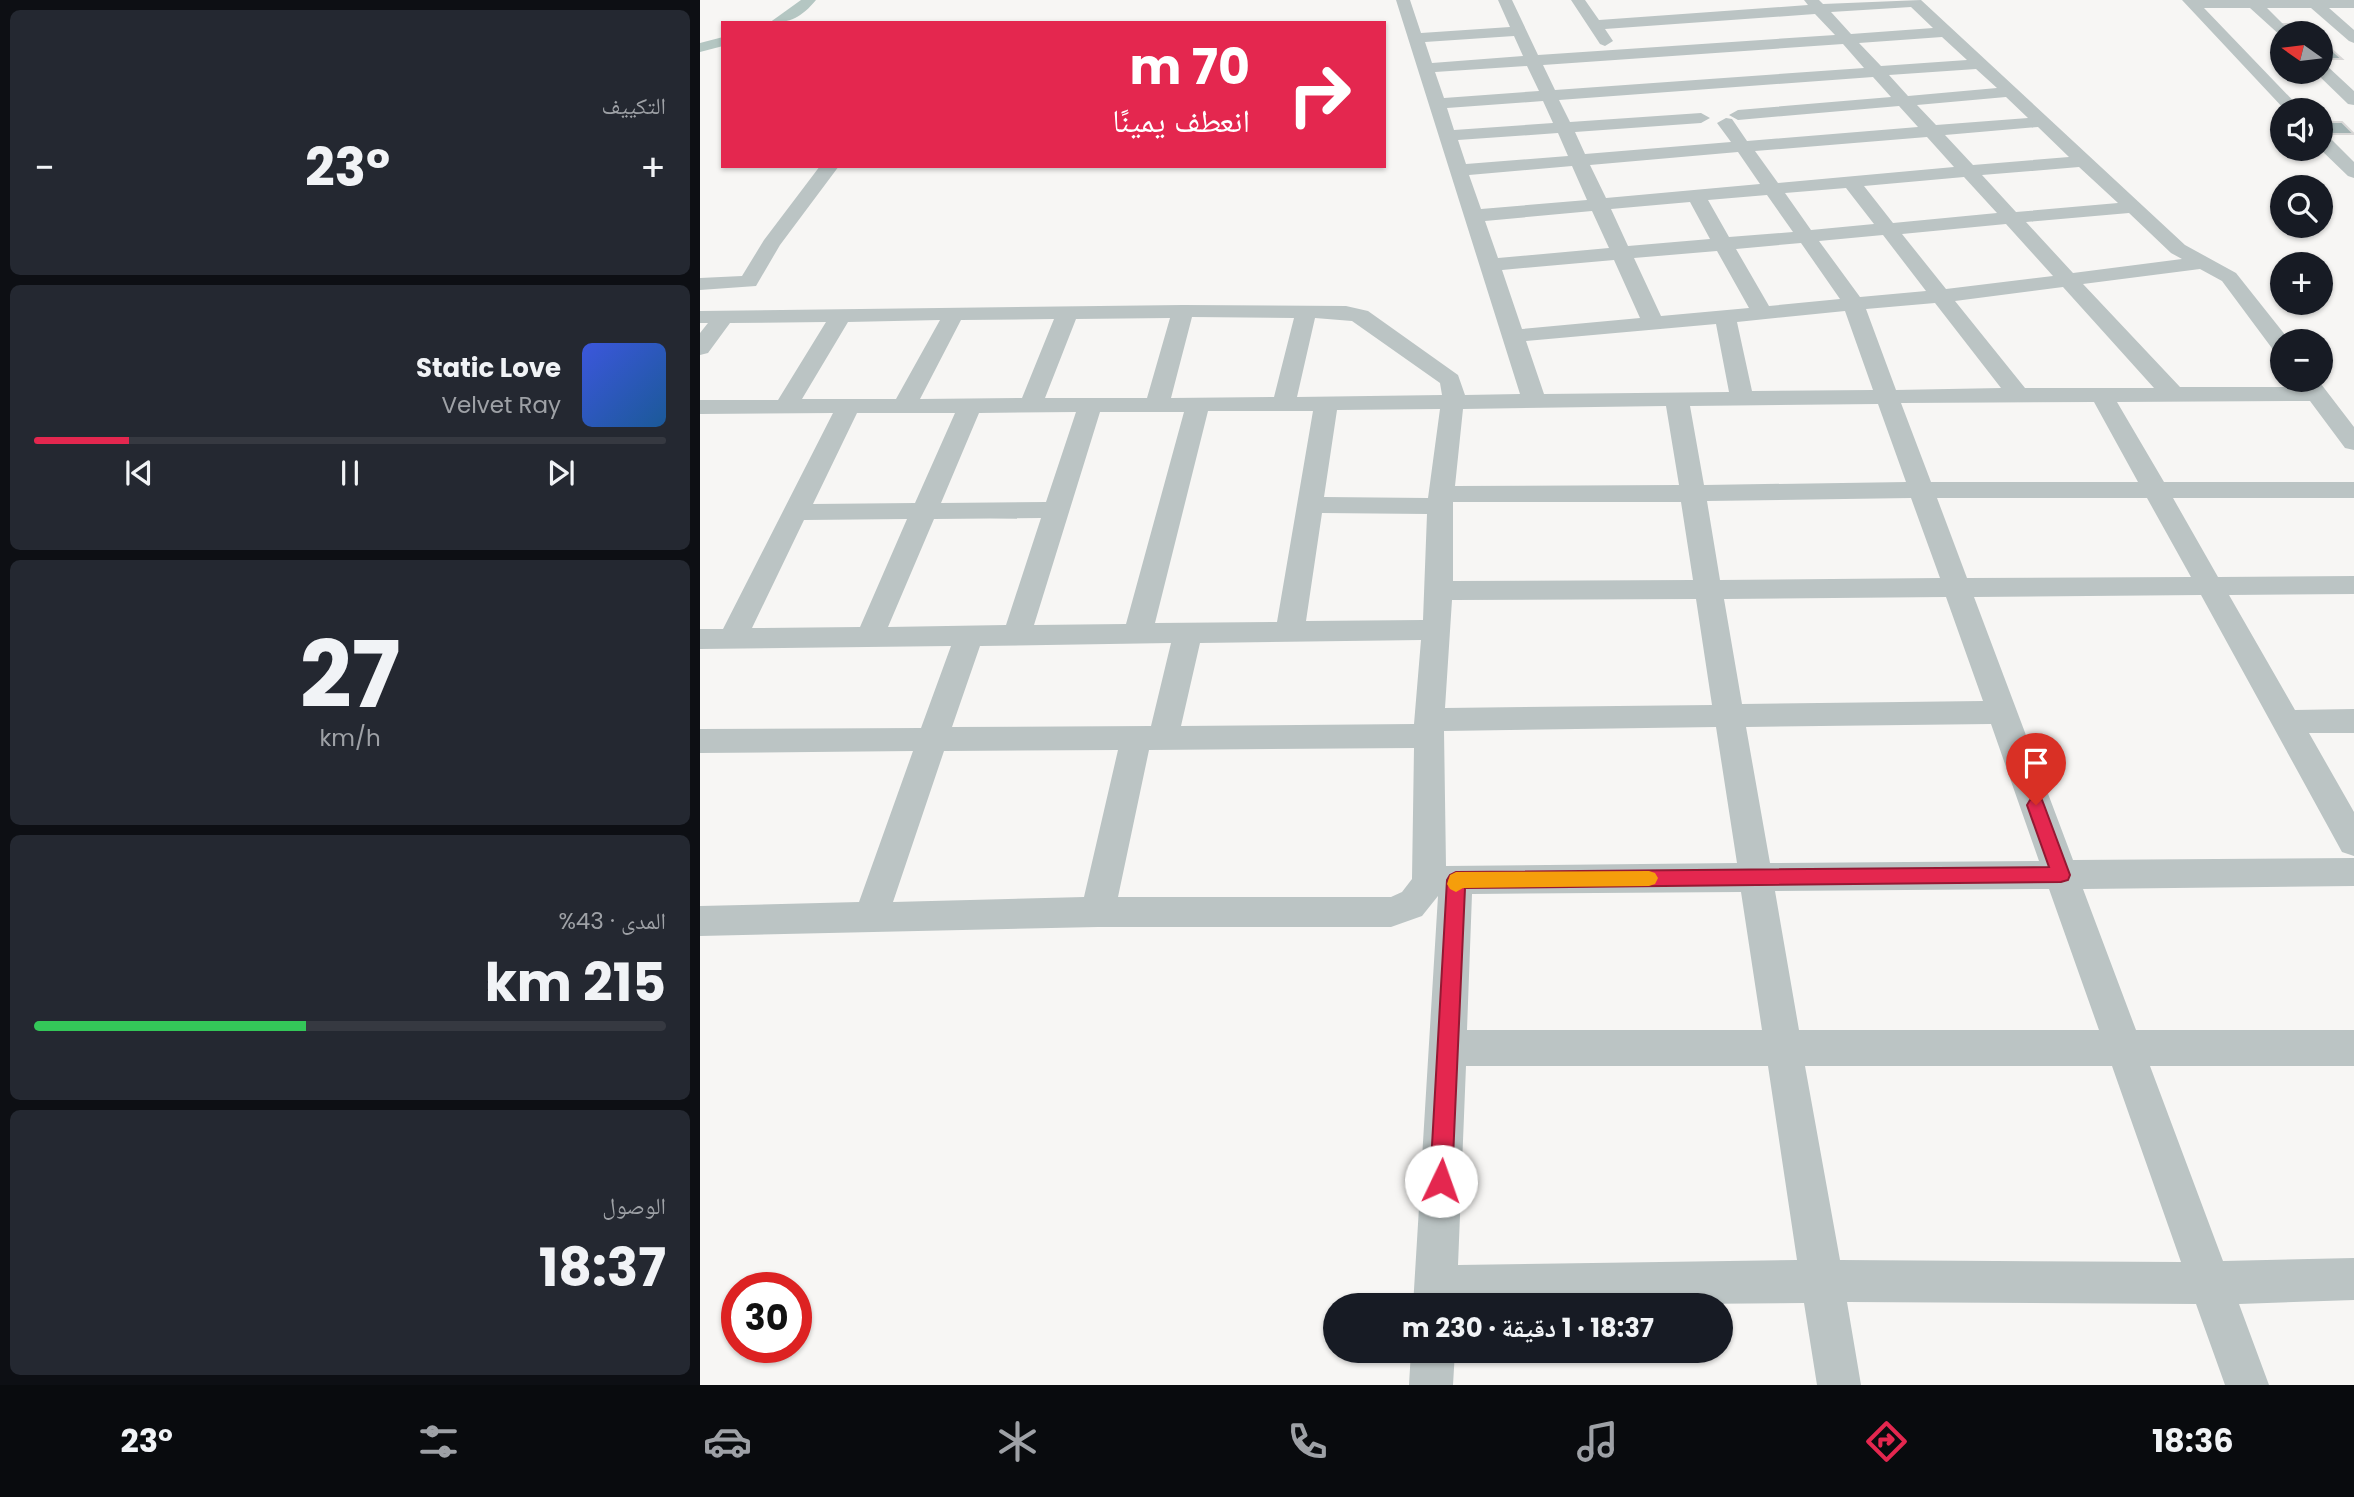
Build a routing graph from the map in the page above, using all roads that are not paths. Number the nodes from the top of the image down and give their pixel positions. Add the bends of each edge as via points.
1 (1397, 0) edge
2 (1404, 0) edge
3 (1505, 0) edge
4 (1578, 0) edge
5 (1642, 0) edge
6 (1718, 0) edge
7 (1913, 1) edge
8 (2190, 2) edge
9 (2312, 2) edge
10 (2253, 4) junction
11 (2354, 4) edge
12 (1815, 5) edge
13 (1730, 16) junction
14 (1656, 21) junction
15 (2271, 21) edge
16 (1595, 25) junction
17 (1519, 31) junction
18 (1946, 32) junction
19 (1415, 38) junction
20 (2354, 38) edge
21 (1847, 39) junction
22 (1754, 46) junction
23 (1615, 56) junction
24 (1533, 62) junction
25 (1979, 64) junction
26 (1425, 68) junction
27 (2257, 71) junction
28 (1878, 72) junction
29 (2270, 72) edge
30 (2333, 72) edge
31 (2344, 72) dead end
32 (1693, 74) junction
33 (1779, 79) junction
34 (2333, 82) edge
35 (1612, 92) junction
36 (2009, 92) junction
37 (1549, 96) junction
38 (2283, 98) edge
39 (2354, 100) edge
40 (1905, 102) junction
41 (1437, 104) junction
42 (1802, 110) junction
43 (1732, 119) junction
44 (1630, 122) junction
45 (2039, 122) junction
46 (1563, 127) junction
47 (1932, 131) junction
48 (1447, 136) junction
49 (1827, 139) junction
50 (1742, 146) junction
51 (2333, 151) edge
52 (1650, 154) junction
53 (1578, 160) junction
54 (2081, 161) junction
55 (828, 168) edge
56 (1459, 170) junction
57 (1970, 172) junction
58 (2354, 173) edge
59 (1852, 183) junction
60 (1772, 189) junction
61 (1695, 195) junction
62 (1599, 204) junction
63 (2133, 207) junction
64 (1473, 216) junction
65 (2012, 218) junction
66 (1888, 229) junction
67 (1807, 237) junction
68 (1723, 243) junction
69 (1621, 253) junction
70 (2200, 262) junction
71 (1490, 265) junction
72 (2069, 279) junction
73 (700, 284) edge
74 (1941, 296) junction
75 (1853, 303) junction
76 (1183, 311) junction
77 (1306, 311) junction
78 (1068, 312) junction
79 (1762, 312) junction
80 (954, 314) junction
81 (841, 315) junction
82 (700, 317) edge
83 (724, 317) junction
84 (1725, 317) junction
85 (1654, 324) junction
86 (2270, 329) edge
87 (1513, 336) junction
88 (700, 348) edge
89 (2270, 389) edge
90 (2315, 392) edge
91 (2172, 394) junction
92 (2018, 395) junction
93 (2102, 395) junction
94 (1887, 397) junction
95 (1677, 398) junction
96 (1742, 398) junction
97 (1534, 400) junction
98 (1452, 402) junction
99 (1198, 404) junction
100 (1284, 404) junction
101 (1326, 404) junction
102 (849, 405) junction
103 (970, 405) junction
104 (1031, 405) junction
105 (1090, 405) junction
106 (1157, 405) junction
107 (786, 406) junction
108 (904, 406) junction
109 (700, 407) edge
110 (2354, 443) edge
111 (1921, 490) junction
112 (2156, 490) junction
113 (2354, 490) edge
114 (1692, 493) junction
115 (1441, 500) junction
116 (1310, 505) junction
117 (1057, 510) junction
118 (795, 512) junction
119 (923, 512) junction
120 (2354, 585) edge
121 (2210, 586) junction
122 (1956, 587) junction
123 (1708, 589) junction
124 (1439, 591) junction
125 (1434, 630) junction
126 (1290, 631) junction
127 (1188, 632) junction
128 (1138, 633) junction
129 (1017, 634) junction
130 (969, 635) junction
131 (870, 636) junction
132 (733, 637) junction
133 (700, 639) edge
134 (2002, 712) junction
135 (1729, 717) junction
136 (2354, 721) edge
137 (2286, 722) junction
138 (1430, 728) junction
139 (1150, 738) junction
140 (932, 740) junction
141 (700, 741) edge
142 (2354, 842) edge
143 (2354, 872) edge
144 (2061, 875) junction
145 (1755, 878) junction
146 (1442, 880) junction
147 (1098, 912) junction
148 (870, 919) junction
149 (700, 921) edge
150 (1448, 1048) junction
151 (1783, 1048) junction
152 (2124, 1048) junction
153 (2354, 1048) edge
154 (2354, 1279) edge
155 (1822, 1281) junction
156 (2209, 1283) junction
157 (1435, 1293) edge
158 (1512, 1293) edge
159 (1432, 1363) edge
160 (1431, 1385) edge
161 (1839, 1385) edge
162 (2246, 1385) edge

1 - 2 street
2 - 19 street
3 - 17 street
4 - 16 street
5 - 14 street
6 - 13 street
7 - 12 street
7 - 18 street
8 - 10 street
8 - 27 street
9 - 10 street
9 - 11 street
9 - 20 street
10 - 15 street
12 - 13 street
12 - 21 street
13 - 14 street
13 - 22 street
14 - 16 street
14 - 32 street
16 - 23 street
17 - 19 street
17 - 24 street
18 - 21 street
18 - 25 street
19 - 26 street
21 - 22 street
21 - 28 street
22 - 32 street
22 - 33 street
23 - 24 street
23 - 32 street
24 - 26 street
24 - 37 street
25 - 28 street
25 - 36 street
26 - 41 street
27 - 29 street
27 - 38 street
28 - 33 street
28 - 40 street
30 - 31 street
32 - 33 street
32 - 35 street
33 - 42 street
34 - 39 street
35 - 37 street
35 - 44 street
36 - 40 street
36 - 45 street
37 - 41 street
37 - 46 street
40 - 42 street
40 - 47 street
41 - 48 street
42 - 43 street
42 - 49 street
43 - 44 street via 1734,110 1715,107 1705,108 1699,113 1701,118
43 - 50 street
44 - 46 street
44 - 52 street
45 - 47 street
45 - 54 street
46 - 48 street
46 - 53 street
47 - 49 street
47 - 57 street
48 - 56 street
49 - 50 street
50 - 52 street
50 - 60 street
51 - 58 street
52 - 53 street
53 - 56 street
53 - 62 street
54 - 57 street
54 - 63 street
55 - 73 street via 748,282
56 - 64 street
57 - 59 street
57 - 65 street
59 - 60 street
59 - 66 street
60 - 61 street
60 - 67 street
61 - 62 street
61 - 68 street
62 - 64 street
62 - 69 street
63 - 65 street
63 - 70 street via 2178,249
64 - 71 street
65 - 66 street
65 - 72 street
66 - 67 street
66 - 74 street
67 - 68 street
67 - 75 street
68 - 69 street
68 - 79 street
69 - 71 street
69 - 85 street
70 - 72 street
70 - 86 street via 2239,286
71 - 87 street
72 - 74 street
72 - 91 street
74 - 75 street
74 - 92 street
75 - 79 street
75 - 94 street
76 - 77 street
76 - 78 street
76 - 106 street
77 - 98 street via 1360,316 1450,380
77 - 100 street
78 - 80 street
78 - 104 street
79 - 84 street
80 - 81 street
80 - 108 street
81 - 83 street
81 - 107 street
82 - 83 street
83 - 88 street
84 - 85 street
84 - 96 street
85 - 87 street
87 - 97 street
89 - 91 street
90 - 110 street
91 - 93 street
92 - 93 street
92 - 94 street
93 - 112 street
94 - 96 street
94 - 111 street
95 - 96 street
95 - 97 street
95 - 114 street
97 - 98 street
98 - 101 street
98 - 115 street
99 - 100 street
99 - 106 street
99 - 128 street
100 - 101 street
101 - 116 street
102 - 107 street
102 - 108 street
102 - 118 street
103 - 104 street
103 - 108 street
103 - 119 street
104 - 105 street
105 - 106 street
105 - 117 street
107 - 109 street
111 - 112 street
111 - 114 street
111 - 122 street
112 - 113 street
112 - 121 street
114 - 115 street
114 - 123 street
115 - 116 street
115 - 124 street
116 - 126 street
117 - 119 street
117 - 129 street
118 - 119 street
118 - 132 street
119 - 131 street
120 - 121 street
121 - 122 street
121 - 137 street
122 - 123 street
122 - 134 street
123 - 124 street
123 - 135 street
124 - 125 street
125 - 126 street
125 - 138 street
126 - 127 street
127 - 128 street
127 - 139 street
128 - 129 street
129 - 130 street
130 - 131 street
130 - 140 street
131 - 132 street
132 - 133 street
134 - 135 street
134 - 144 street
135 - 138 street
135 - 145 street
136 - 137 street
137 - 142 street
138 - 139 street
138 - 146 street
139 - 140 street
139 - 147 street
140 - 141 street
140 - 148 street
143 - 144 street
144 - 145 street
144 - 152 street
145 - 146 street
145 - 151 street
146 - 147 street via 1408,908 1391,912
146 - 150 street
147 - 148 street
148 - 149 street
150 - 151 street
150 - 157 street
151 - 152 street
151 - 155 street
152 - 153 street
152 - 156 street
154 - 156 street
155 - 156 street
155 - 158 street
155 - 161 street
156 - 162 street
159 - 160 street

